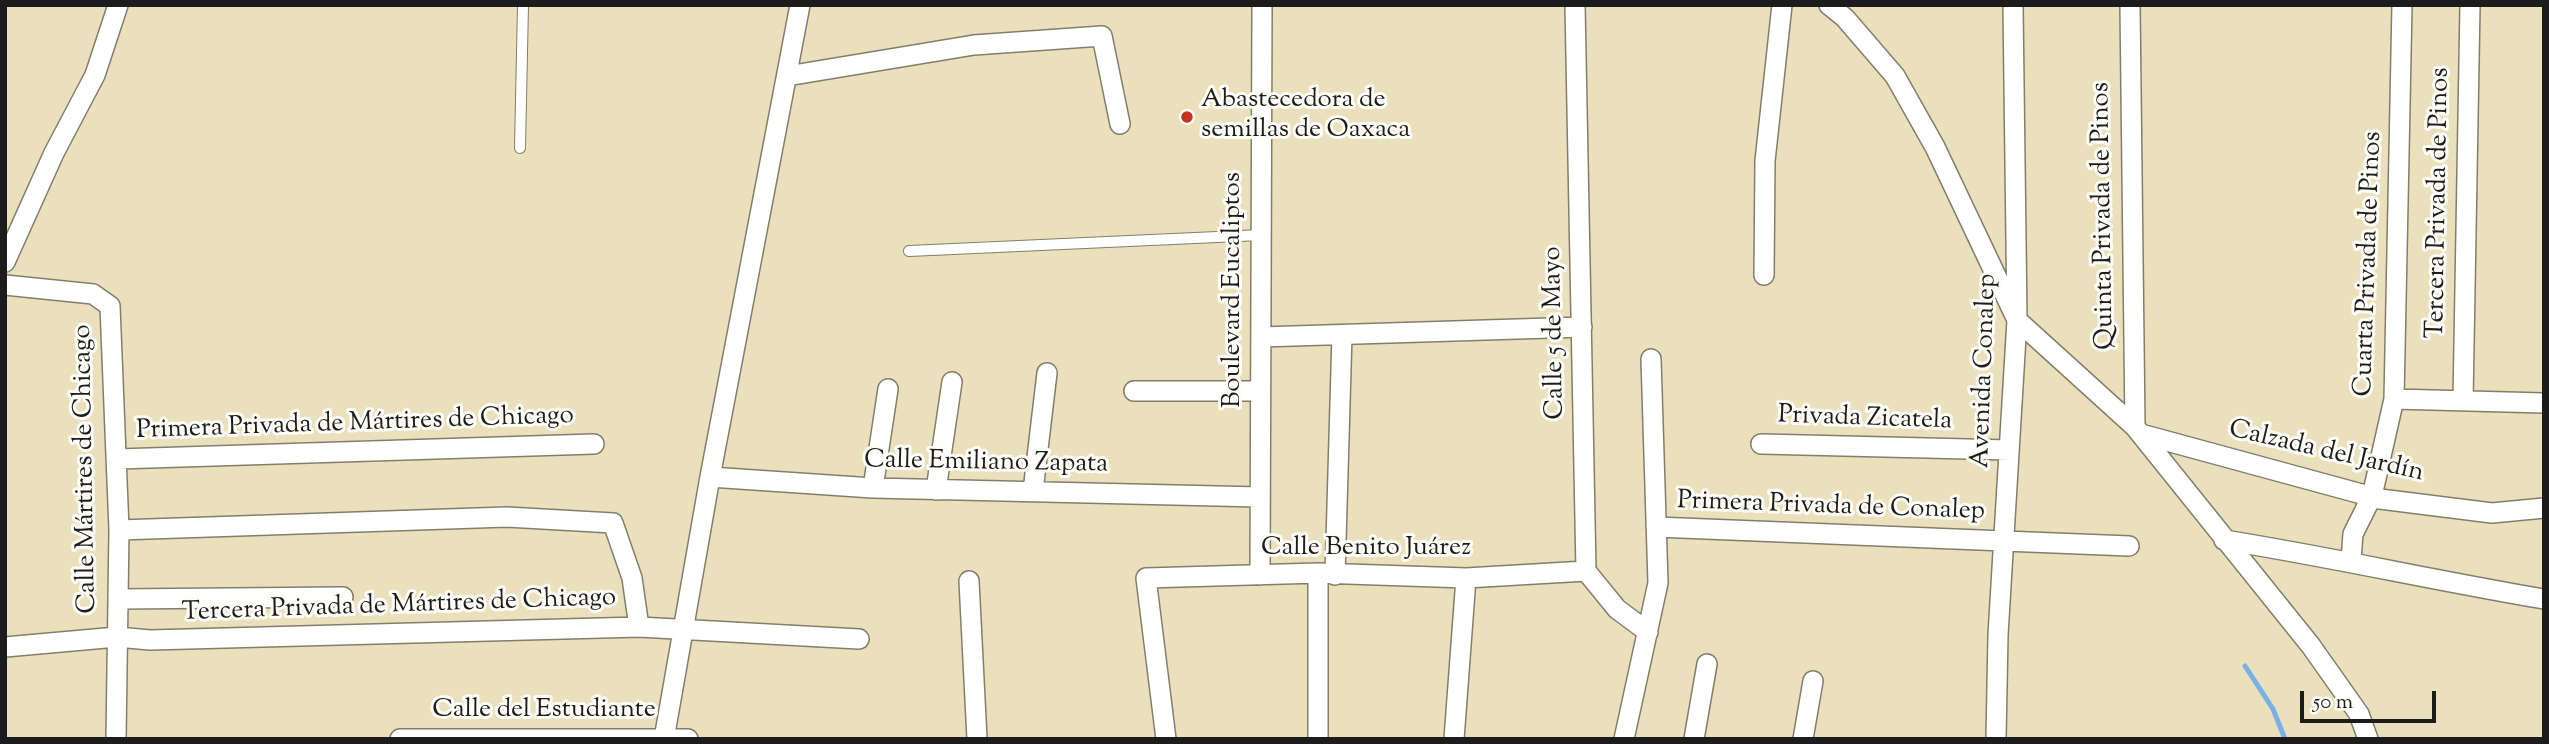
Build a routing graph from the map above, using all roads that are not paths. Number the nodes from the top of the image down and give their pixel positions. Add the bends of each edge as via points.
1 (118, 5) edge
2 (523, 5) edge
3 (800, 5) edge
4 (1262, 5) edge
5 (1575, 5) edge
6 (1782, 5) edge
7 (1829, 5) edge
8 (2012, 5) edge
9 (2130, 5) edge
10 (2402, 5) edge
11 (2470, 5) edge
12 (787, 76) junction
13 (1120, 124) dead end
14 (520, 148) dead end
15 (1261, 235) junction
16 (909, 251) dead end
17 (5, 262) edge
18 (1764, 275) dead end
19 (5, 285) edge
20 (2017, 320) junction
21 (1582, 327) junction
22 (1342, 335) junction
23 (1261, 337) junction
24 (1651, 359) dead end
25 (1047, 373) dead end
26 (952, 382) dead end
27 (888, 389) dead end
28 (1134, 391) dead end
29 (1260, 391) junction
30 (2394, 399) junction
31 (2463, 401) junction
32 (2544, 403) edge
33 (2138, 431) junction
34 (594, 444) dead end
35 (1761, 444) dead end
36 (2009, 450) junction
37 (118, 459) junction
38 (710, 477) junction
39 (873, 488) junction
40 (936, 490) junction
41 (1032, 491) junction
42 (2372, 496) junction
43 (1260, 497) junction
44 (2544, 508) edge
45 (1656, 527) junction
46 (119, 530) junction
47 (2224, 540) junction
48 (2005, 541) junction
49 (2129, 546) dead end
50 (2351, 560) junction
51 (1586, 570) junction
52 (1327, 574) junction
53 (1259, 575) junction
54 (1466, 578) junction
55 (969, 581) dead end
56 (342, 597) dead end
57 (118, 599) junction
58 (2544, 599) edge
59 (639, 627) junction
60 (683, 629) junction
61 (1648, 632) junction
62 (117, 638) junction
63 (859, 639) dead end
64 (5, 647) edge
65 (1707, 664) dead end
66 (1813, 681) dead end
67 (665, 738) edge
68 (116, 739) edge
69 (400, 739) edge
70 (688, 739) edge
71 (977, 739) edge
72 (1167, 739) edge
73 (1318, 739) edge
74 (1454, 739) edge
75 (1624, 739) edge
76 (1694, 739) edge
77 (1803, 739) edge
78 (1996, 739) edge
79 (2368, 739) edge

1 - 17 street via 95,75
2 - 14 lane
3 - 12 street
4 - 15 street, Boulevard Eucaliptos
5 - 21 street, Calle 5 de Mayo
6 - 18 street via 1765,161
7 - 20 street via 1846,18 1895,76 1935,147
8 - 20 street, Avenida Conalep
9 - 33 street, Quinta Privada de Pinos
10 - 30 street, Cuarta Privada de Pinos
11 - 31 street, Tercera Privada de Pinos
12 - 13 street via 974,45 1102,36
12 - 38 street
15 - 16 lane
15 - 23 street, Boulevard Eucaliptos
19 - 37 street, Calle Mártires de Chicago via 93,294 110,306
20 - 33 street
20 - 36 street, Avenida Conalep
21 - 22 street
21 - 51 street, Calle 5 de Mayo
22 - 23 street
22 - 52 street
23 - 29 street, Boulevard Eucaliptos
24 - 45 street
25 - 41 street
26 - 40 street
27 - 39 street
28 - 29 street
29 - 43 street, Boulevard Eucaliptos
30 - 31 street
30 - 42 street, Cuarta Privada de Pinos
31 - 32 street
33 - 42 street, Calzada del Jardín
33 - 47 street
34 - 37 street, Primera Privada de Mártires de Chicago
35 - 36 street, Privada Zicatela
36 - 48 street, Avenida Conalep
37 - 46 street, Calle Mártires de Chicago
38 - 39 street, Calle Emiliano Zapata
38 - 60 street
39 - 40 street, Calle Emiliano Zapata
40 - 41 street, Calle Emiliano Zapata
41 - 43 street, Calle Emiliano Zapata
42 - 44 street, Calzada del Jardín via 2492,513
42 - 50 street, Cuarta Privada de Pinos via 2353,534
43 - 53 street, Boulevard Eucaliptos
45 - 48 street, Primera Privada de Conalep
45 - 61 street via 1658,583
46 - 57 street, Calle Mártires de Chicago
46 - 59 street via 507,517 613,523 632,578
47 - 50 street
47 - 79 street via 2311,646 2359,714
48 - 49 street, Primera Privada de Conalep
48 - 78 street, Avenida Conalep
50 - 58 street
51 - 54 street, Calle Benito Juárez
51 - 61 street via 1617,609
52 - 53 street, Calle Benito Juárez
52 - 54 street, Calle Benito Juárez
52 - 73 street
53 - 72 street, Calle Benito Juárez via 1146,578
54 - 74 street
55 - 71 street
56 - 57 street
57 - 62 street, Calle Mártires de Chicago
59 - 60 street, Tercera Privada de Mártires de Chicago
59 - 62 street, Tercera Privada de Mártires de Chicago via 429,635
60 - 63 street, Tercera Privada de Mártires de Chicago
60 - 67 street
61 - 75 street
62 - 64 street, Tercera Privada de Mártires de Chicago
62 - 68 street, Calle Mártires de Chicago
65 - 76 street
66 - 77 street
67 - 69 street, Calle del Estudiante
67 - 70 street, Calle del Estudiante

